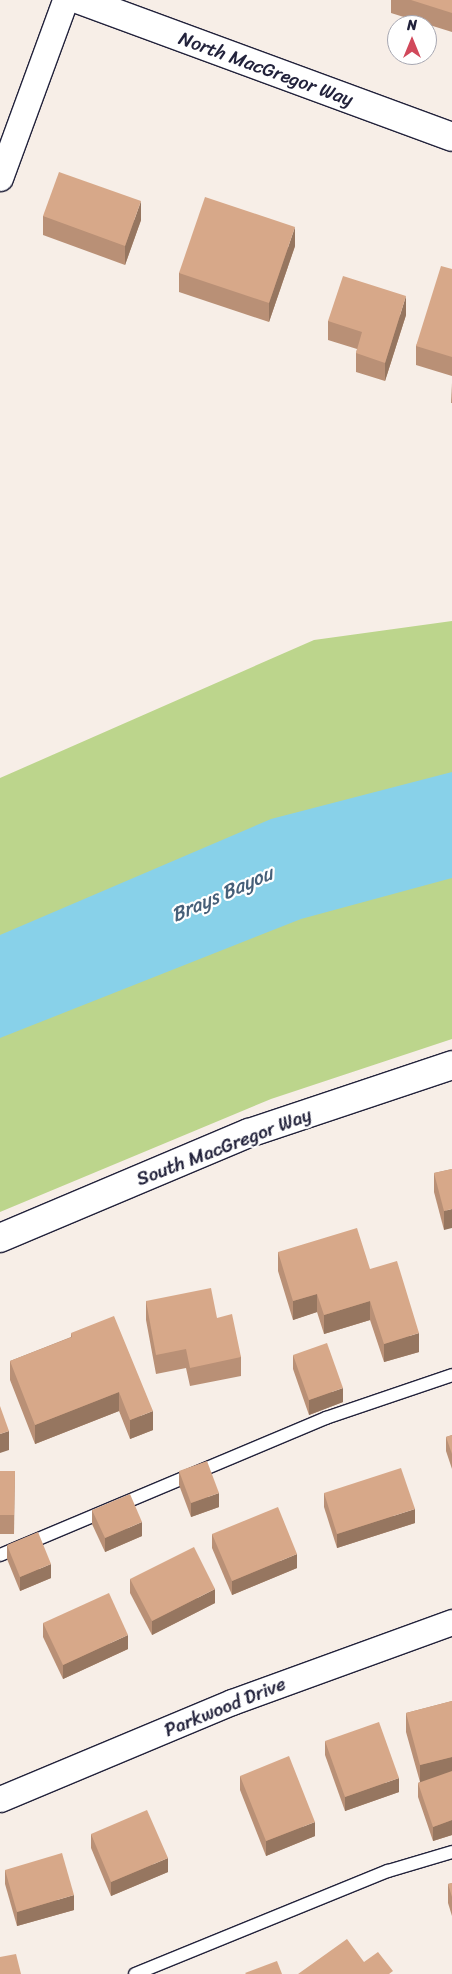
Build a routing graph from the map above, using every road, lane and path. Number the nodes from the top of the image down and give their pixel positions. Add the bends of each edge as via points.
1 (66, 0) edge
2 (80, 0) edge
3 (452, 137) edge
4 (0, 178) edge
5 (452, 1065) edge
6 (0, 1238) edge
7 (452, 1376) edge
8 (0, 1555) edge
9 (452, 1622) edge
10 (0, 1800) edge
11 (452, 1852) edge
12 (135, 1974) edge

1 - 4 street
2 - 3 main road, North MacGregor Way
5 - 6 main road, South MacGregor Way via 249,1133
7 - 8 lane via 326,1418
9 - 10 street, Parkwood Drive via 232,1702
11 - 12 lane via 388,1871

